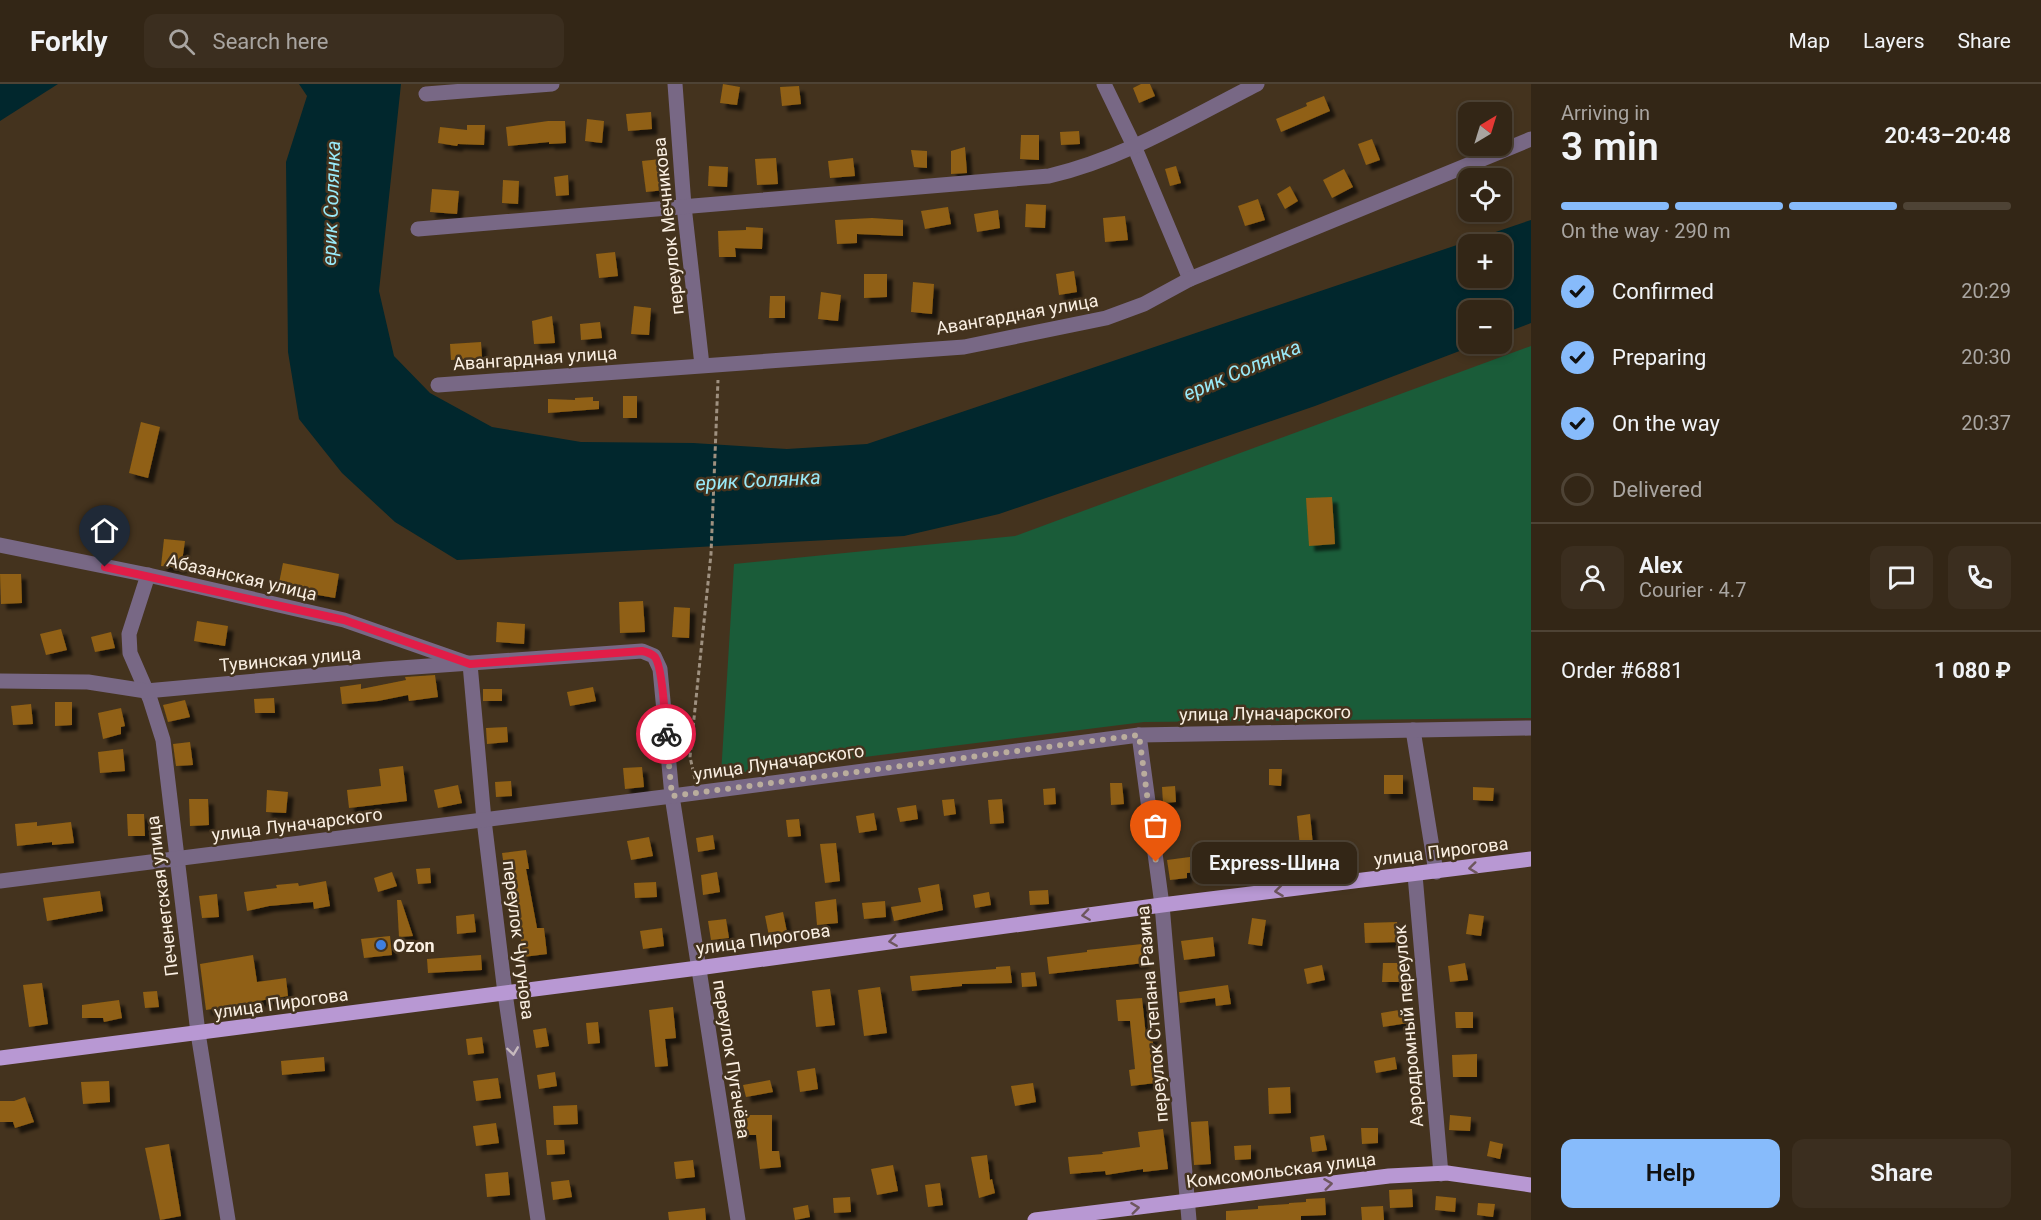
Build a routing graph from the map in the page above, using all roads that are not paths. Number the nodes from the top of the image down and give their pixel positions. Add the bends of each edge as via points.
1 (552, 84) edge
2 (675, 84) edge
3 (1104, 84) edge
4 (1257, 84) edge
5 (426, 94) dead end
6 (1531, 139) edge
7 (1134, 146) junction
8 (684, 206) junction
9 (417, 230) dead end
10 (1190, 279) junction
11 (702, 365) junction
12 (438, 385) dead end
13 (0, 545) edge
14 (148, 575) junction
15 (654, 656) joint
16 (470, 664) junction
17 (0, 681) edge
18 (146, 691) junction
19 (1531, 728) edge
20 (1413, 730) junction
21 (1139, 735) junction
22 (672, 796) junction
23 (484, 820) junction
24 (177, 859) junction
25 (1531, 860) edge
26 (1436, 872) junction
27 (1415, 875) junction
28 (0, 881) edge
29 (1162, 905) junction
30 (698, 968) junction
31 (505, 993) junction
32 (198, 1033) junction
33 (0, 1058) edge
34 (1441, 1174) junction
35 (1531, 1185) edge
36 (1187, 1201) junction
37 (228, 1220) edge
38 (538, 1220) edge
39 (738, 1220) edge
40 (1035, 1220) edge
41 (1189, 1220) edge

1 - 5 street
2 - 8 street, переулок Мечникова
3 - 7 street
4 - 7 street
6 - 10 street, Авангардная улица
7 - 8 street via 1076,170 1049,176
7 - 10 street
8 - 9 street
8 - 11 street, переулок Мечникова
10 - 11 street, Авангардная улица via 1144,304 1106,318 976,345
11 - 12 street, Авангардная улица
13 - 14 street, Абазанская улица
14 - 16 street, Абазанская улица via 344,620
14 - 18 street, Печенегская улица via 129,634 130,653
15 - 16 street, Тувинская улица via 642,651
15 - 22 street, переулок Пугачёва via 660,669
16 - 18 street, Тувинская улица
16 - 23 street, переулок Чугунова
17 - 18 street, Тувинская улица via 88,682
18 - 24 street, Печенегская улица via 164,740
19 - 20 street, улица Луначарского
20 - 21 street, улица Луначарского
20 - 26 street
21 - 22 street, улица Луначарского
21 - 29 street, переулок Степана Разина
22 - 23 street, улица Луначарского
22 - 30 street, переулок Пугачёва
23 - 24 street, улица Луначарского
23 - 31 street, переулок Чугунова
24 - 28 street, улица Луначарского
24 - 32 street, Печенегская улица
25 -> 26 main road, улица Пирогова
26 - 27 main road, улица Пирогова
27 -> 29 main road, улица Пирогова
27 - 34 street, Аэродромный переулок
29 -> 30 main road, улица Пирогова
29 - 36 street, переулок Степана Разина
30 - 31 main road, улица Пирогова
30 - 39 street, переулок Пугачёва
31 - 32 main road, улица Пирогова
31 -> 38 street, переулок Чугунова
32 - 33 main road, улица Пирогова
32 - 37 street, Печенегская улица
34 - 35 main road, Комсомольская улица
36 -> 34 main road, Комсомольская улица via 1389,1176
40 -> 36 main road, Комсомольская улица
36 - 41 street, переулок Степана Разина

